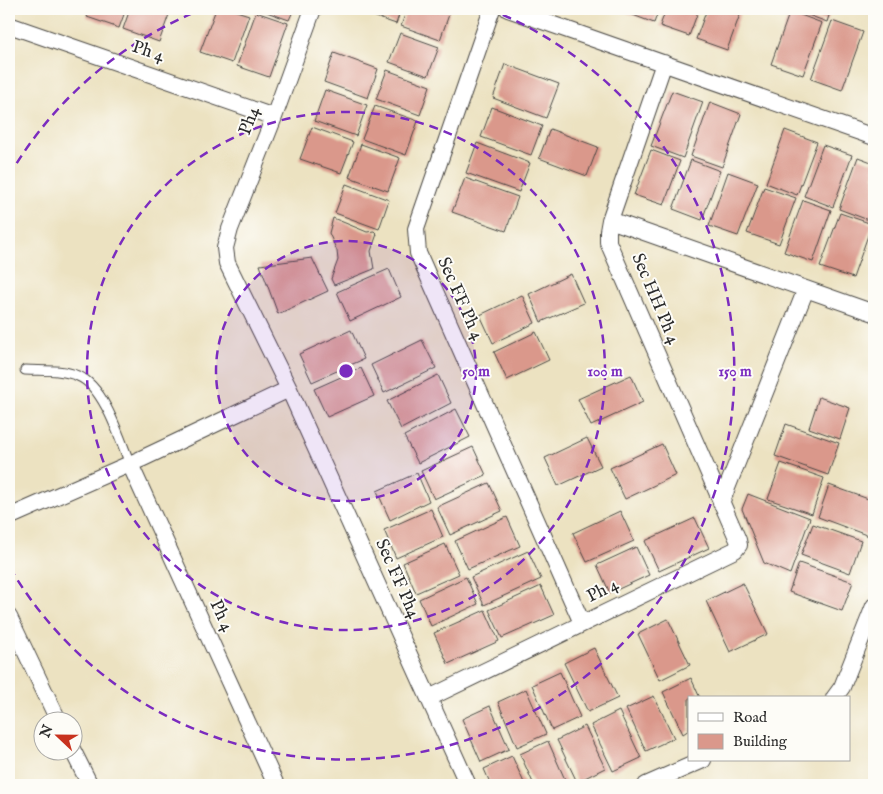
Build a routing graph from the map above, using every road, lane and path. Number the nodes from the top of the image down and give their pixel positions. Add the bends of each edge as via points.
1 (313, 9) edge
2 (492, 9) edge
3 (508, 9) edge
4 (9, 25) edge
5 (664, 63) junction
6 (274, 117) junction
7 (874, 137) edge
8 (610, 220) junction
9 (225, 248) joint
10 (806, 288) junction
11 (874, 313) edge
12 (25, 370) dead end
13 (289, 389) junction
14 (130, 464) junction
15 (721, 503) junction
16 (9, 518) edge
17 (739, 546) joint
18 (874, 606) edge
19 (9, 617) edge
20 (582, 623) junction
21 (835, 696) edge
22 (429, 698) junction
23 (54, 712) edge
24 (79, 762) edge
25 (698, 762) edge
26 (90, 785) edge
27 (276, 785) edge
28 (468, 785) edge
29 (646, 785) edge

1 - 6 street, Ph4
2 - 20 street, Sec FF Ph 4 via 416,229 416,240 418,253
3 - 5 street
4 - 6 street, Ph 4
5 - 7 street
5 - 8 street, Sec HH Ph 4
6 - 9 street, Ph4
8 - 10 street
8 - 15 street, Sec HH Ph 4 via 608,242
9 - 13 street, Sec FF Ph4 via 228,262
10 - 11 street
10 - 15 street
12 - 14 lane via 80,376 94,388 108,411
13 - 14 street
13 - 22 street, Sec FF Ph4
14 - 16 street
14 - 27 street, Ph 4
15 - 17 street, Sec HH Ph 4
17 - 20 street, Ph 4
18 - 21 street
19 - 23 street
20 - 22 street, Ph 4
22 - 28 street, Sec FF Ph4
24 - 26 street
25 - 29 street

